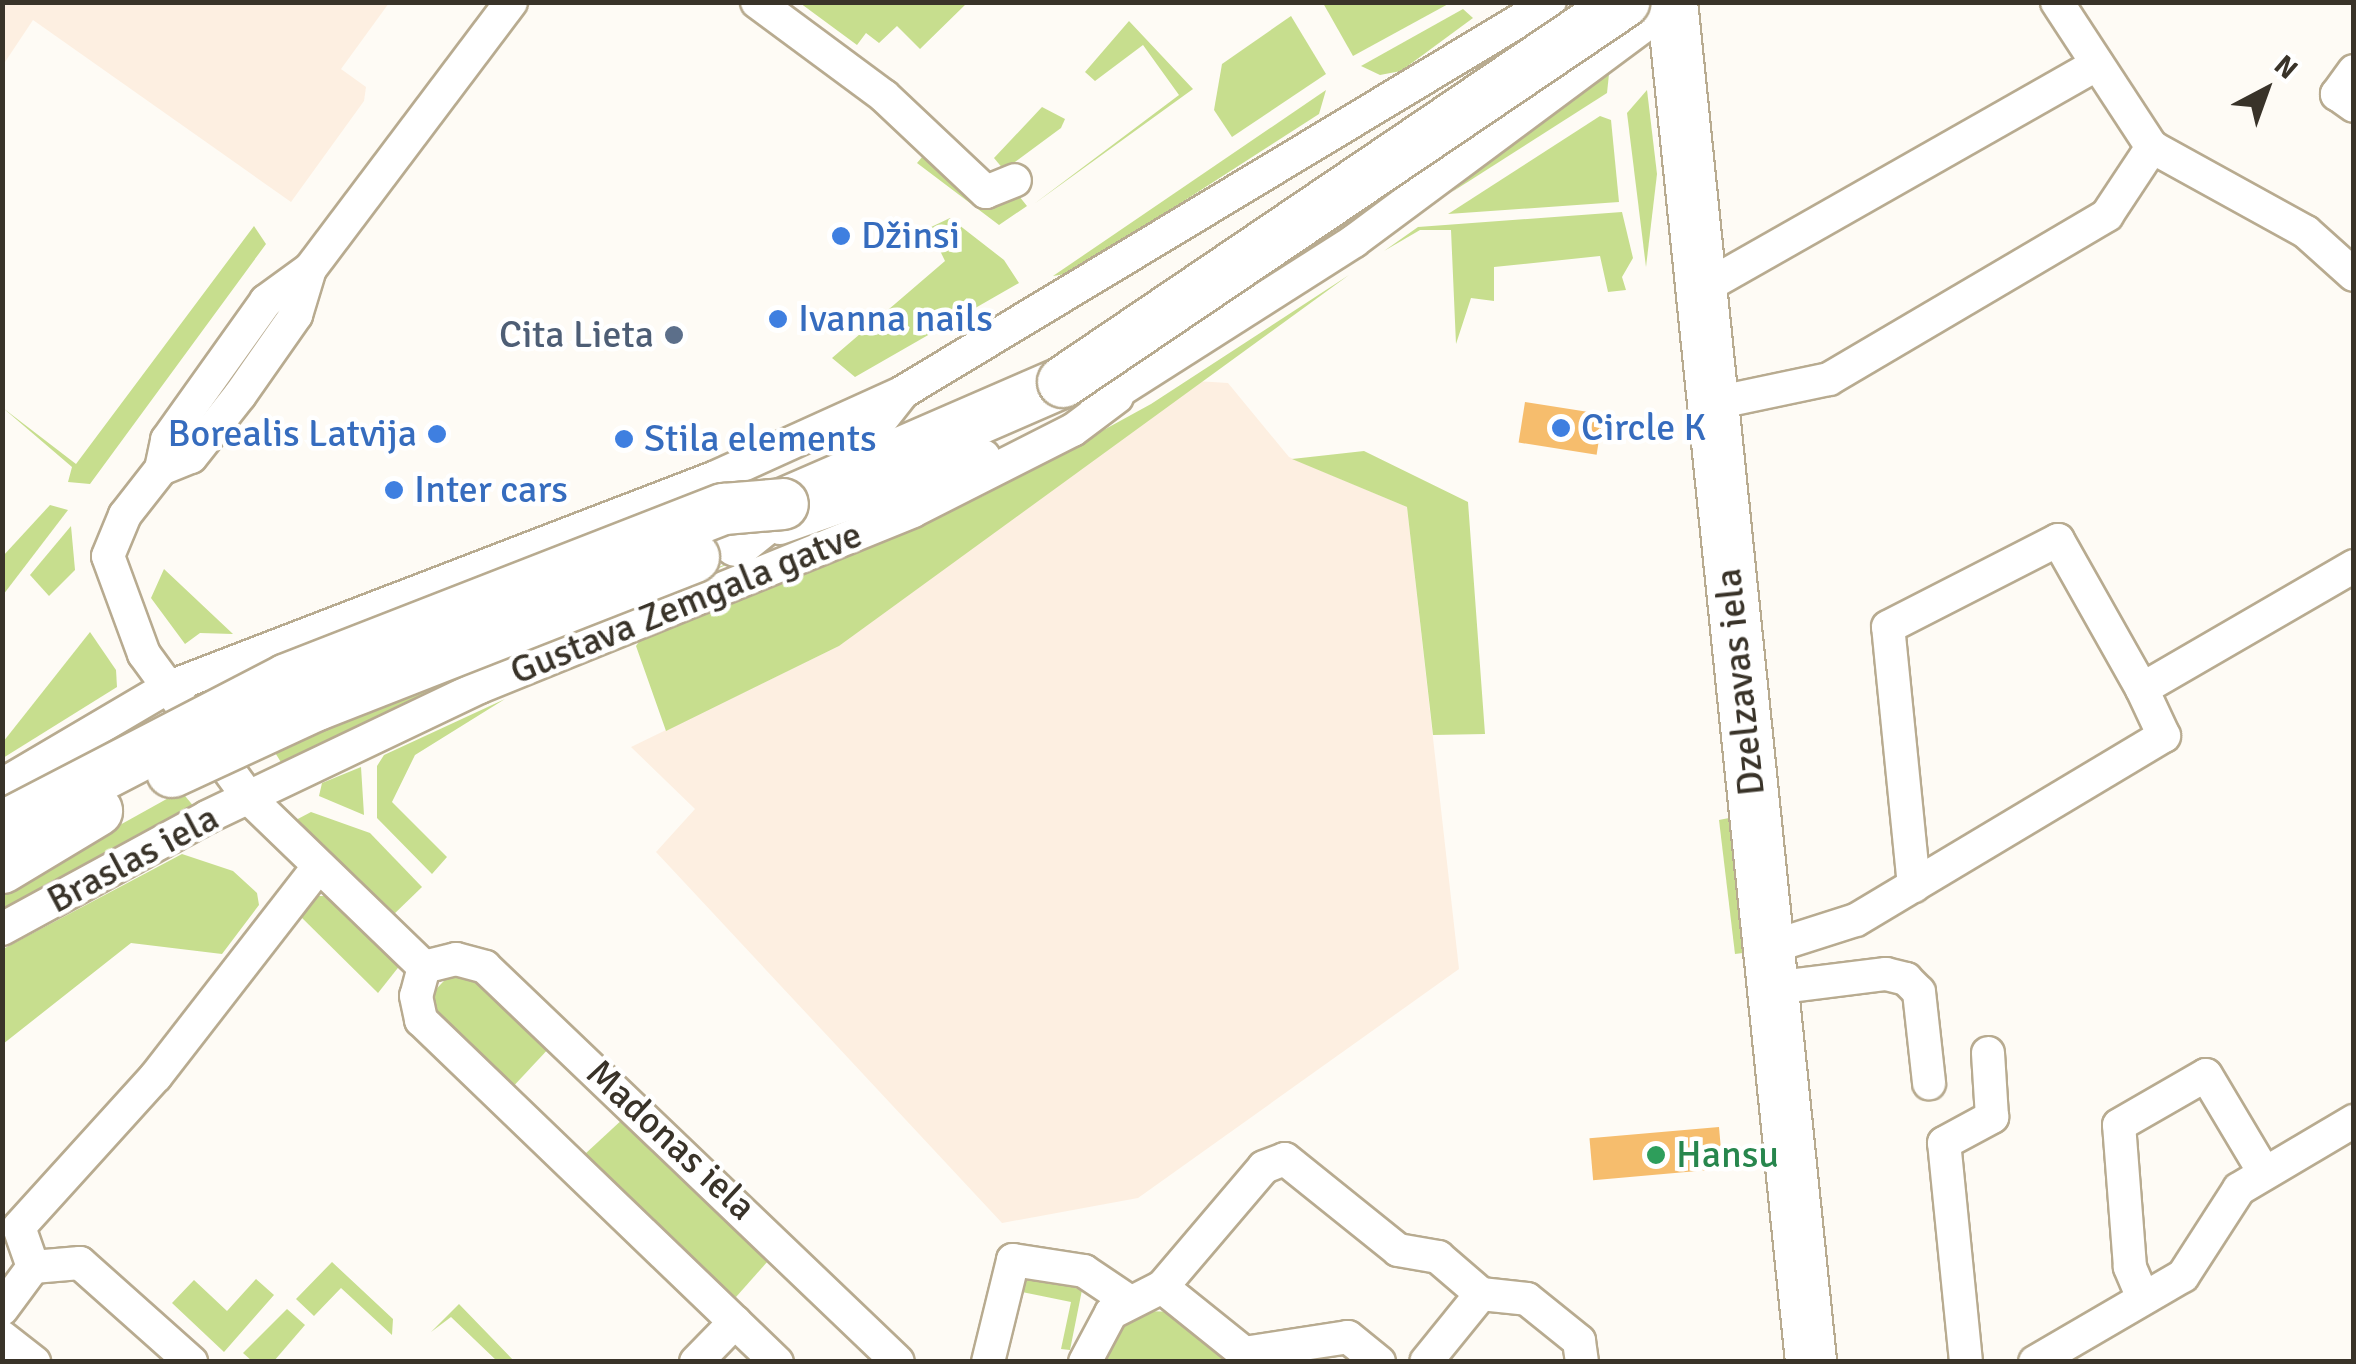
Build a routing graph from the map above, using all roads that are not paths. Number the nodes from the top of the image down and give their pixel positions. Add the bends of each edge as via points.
1 (511, 2) edge
2 (757, 2) edge
3 (1550, 2) edge
4 (2057, 2) edge
5 (1661, 3) edge
6 (1463, 53) junction
7 (2097, 64) junction
8 (2354, 71) edge
9 (2354, 106) edge
10 (1523, 116) junction
11 (2152, 147) junction
12 (1016, 180) dead end
13 (2354, 275) edge
14 (1698, 291) junction
15 (903, 392) junction
16 (1117, 398) junction
17 (1710, 404) junction
18 (829, 486) junction
19 (783, 504) junction
20 (738, 540) junction
21 (2354, 566) edge
22 (167, 688) junction
23 (2142, 689) junction
24 (2, 785) edge
25 (249, 798) junction
26 (2, 826) edge
27 (318, 867) junction
28 (2, 868) edge
29 (1914, 886) junction
30 (2, 929) edge
31 (424, 967) junction
32 (1771, 968) junction
33 (1988, 1053) dead end
34 (1930, 1083) dead end
35 (2354, 1121) edge
36 (2262, 1168) junction
37 (32, 1267) junction
38 (1162, 1286) junction
39 (1481, 1294) junction
40 (2143, 1298) junction
41 (1126, 1300) junction
42 (2, 1309) edge
43 (734, 1322) junction
44 (2, 1336) edge
45 (34, 1362) edge
46 (191, 1362) edge
47 (696, 1362) edge
48 (777, 1362) edge
49 (898, 1362) edge
50 (988, 1362) edge
51 (1085, 1362) edge
52 (1379, 1362) edge
53 (1426, 1362) edge
54 (1582, 1362) edge
55 (1812, 1362) edge
56 (1966, 1362) edge
57 (2035, 1362) edge

1 - 22 street, Braslas iela via 310,269 266,301 166,440 161,469 120,524 108,556 124,616
2 - 12 street via 884,96 986,192
3 - 6 street, Gustava Zemgala gatve
4 - 7 street
5 - 10 street, Gustava Zemgala gatve
5 - 14 main road, Dzelzavas iela
5 - 18 main road, Gustava Zemgala gatve, bridge via 1064,382
6 - 10 street via 1510,66
6 - 15 street, Gustava Zemgala gatve
7 - 11 street
7 - 14 street
8 - 9 street via 2337,94
10 - 16 street, Gustava Zemgala gatve via 1354,242
11 - 13 street via 2306,232
11 - 17 street via 2107,215 1829,379
14 - 17 main road, Dzelzavas iela
15 - 18 street, Gustava Zemgala gatve
15 - 22 street, Gustava Zemgala gatve via 698,484
16 - 20 street, Gustava Zemgala gatve via 973,461
16 - 25 street, Gustava Zemgala gatve via 1073,430 914,511 480,687
17 - 32 main road, Dzelzavas iela
18 - 19 main road, Gustava Zemgala gatve
19 - 20 main road, Gustava Zemgala gatve
19 - 26 main road, Gustava Zemgala gatve, bridge via 724,509 287,678
20 - 28 main road, Gustava Zemgala gatve, bridge via 265,727 110,804
21 - 23 street
22 - 24 street
22 - 25 street, Braslas iela
23 - 29 street via 2164,736
23 - 29 street via 2058,540 1888,627
25 - 27 street
25 - 30 street, Braslas iela
27 - 31 street
27 - 37 street via 156,1076 19,1227
29 - 32 street
31 - 43 street via 421,1020
31 - 49 street, Madonas iela via 456,959 485,967
32 - 34 street via 1906,979 1918,992
32 - 55 main road, Dzelzavas iela
33 - 56 street via 1992,1118 1944,1143
35 - 36 street
36 - 40 street via 2238,1189 2182,1276
36 - 40 street via 2206,1075 2119,1125 2130,1267
37 - 42 street
37 - 46 street via 80,1263
38 - 39 street via 1264,1167 1286,1159 1398,1250 1438,1257
38 - 41 street
38 - 52 street via 1244,1353 1348,1337
39 - 53 street
39 - 54 street via 1528,1298 1580,1341
40 - 57 street
41 - 50 street via 1084,1271 1013,1260
41 - 51 street
43 - 47 street
43 - 48 street
44 - 45 street

